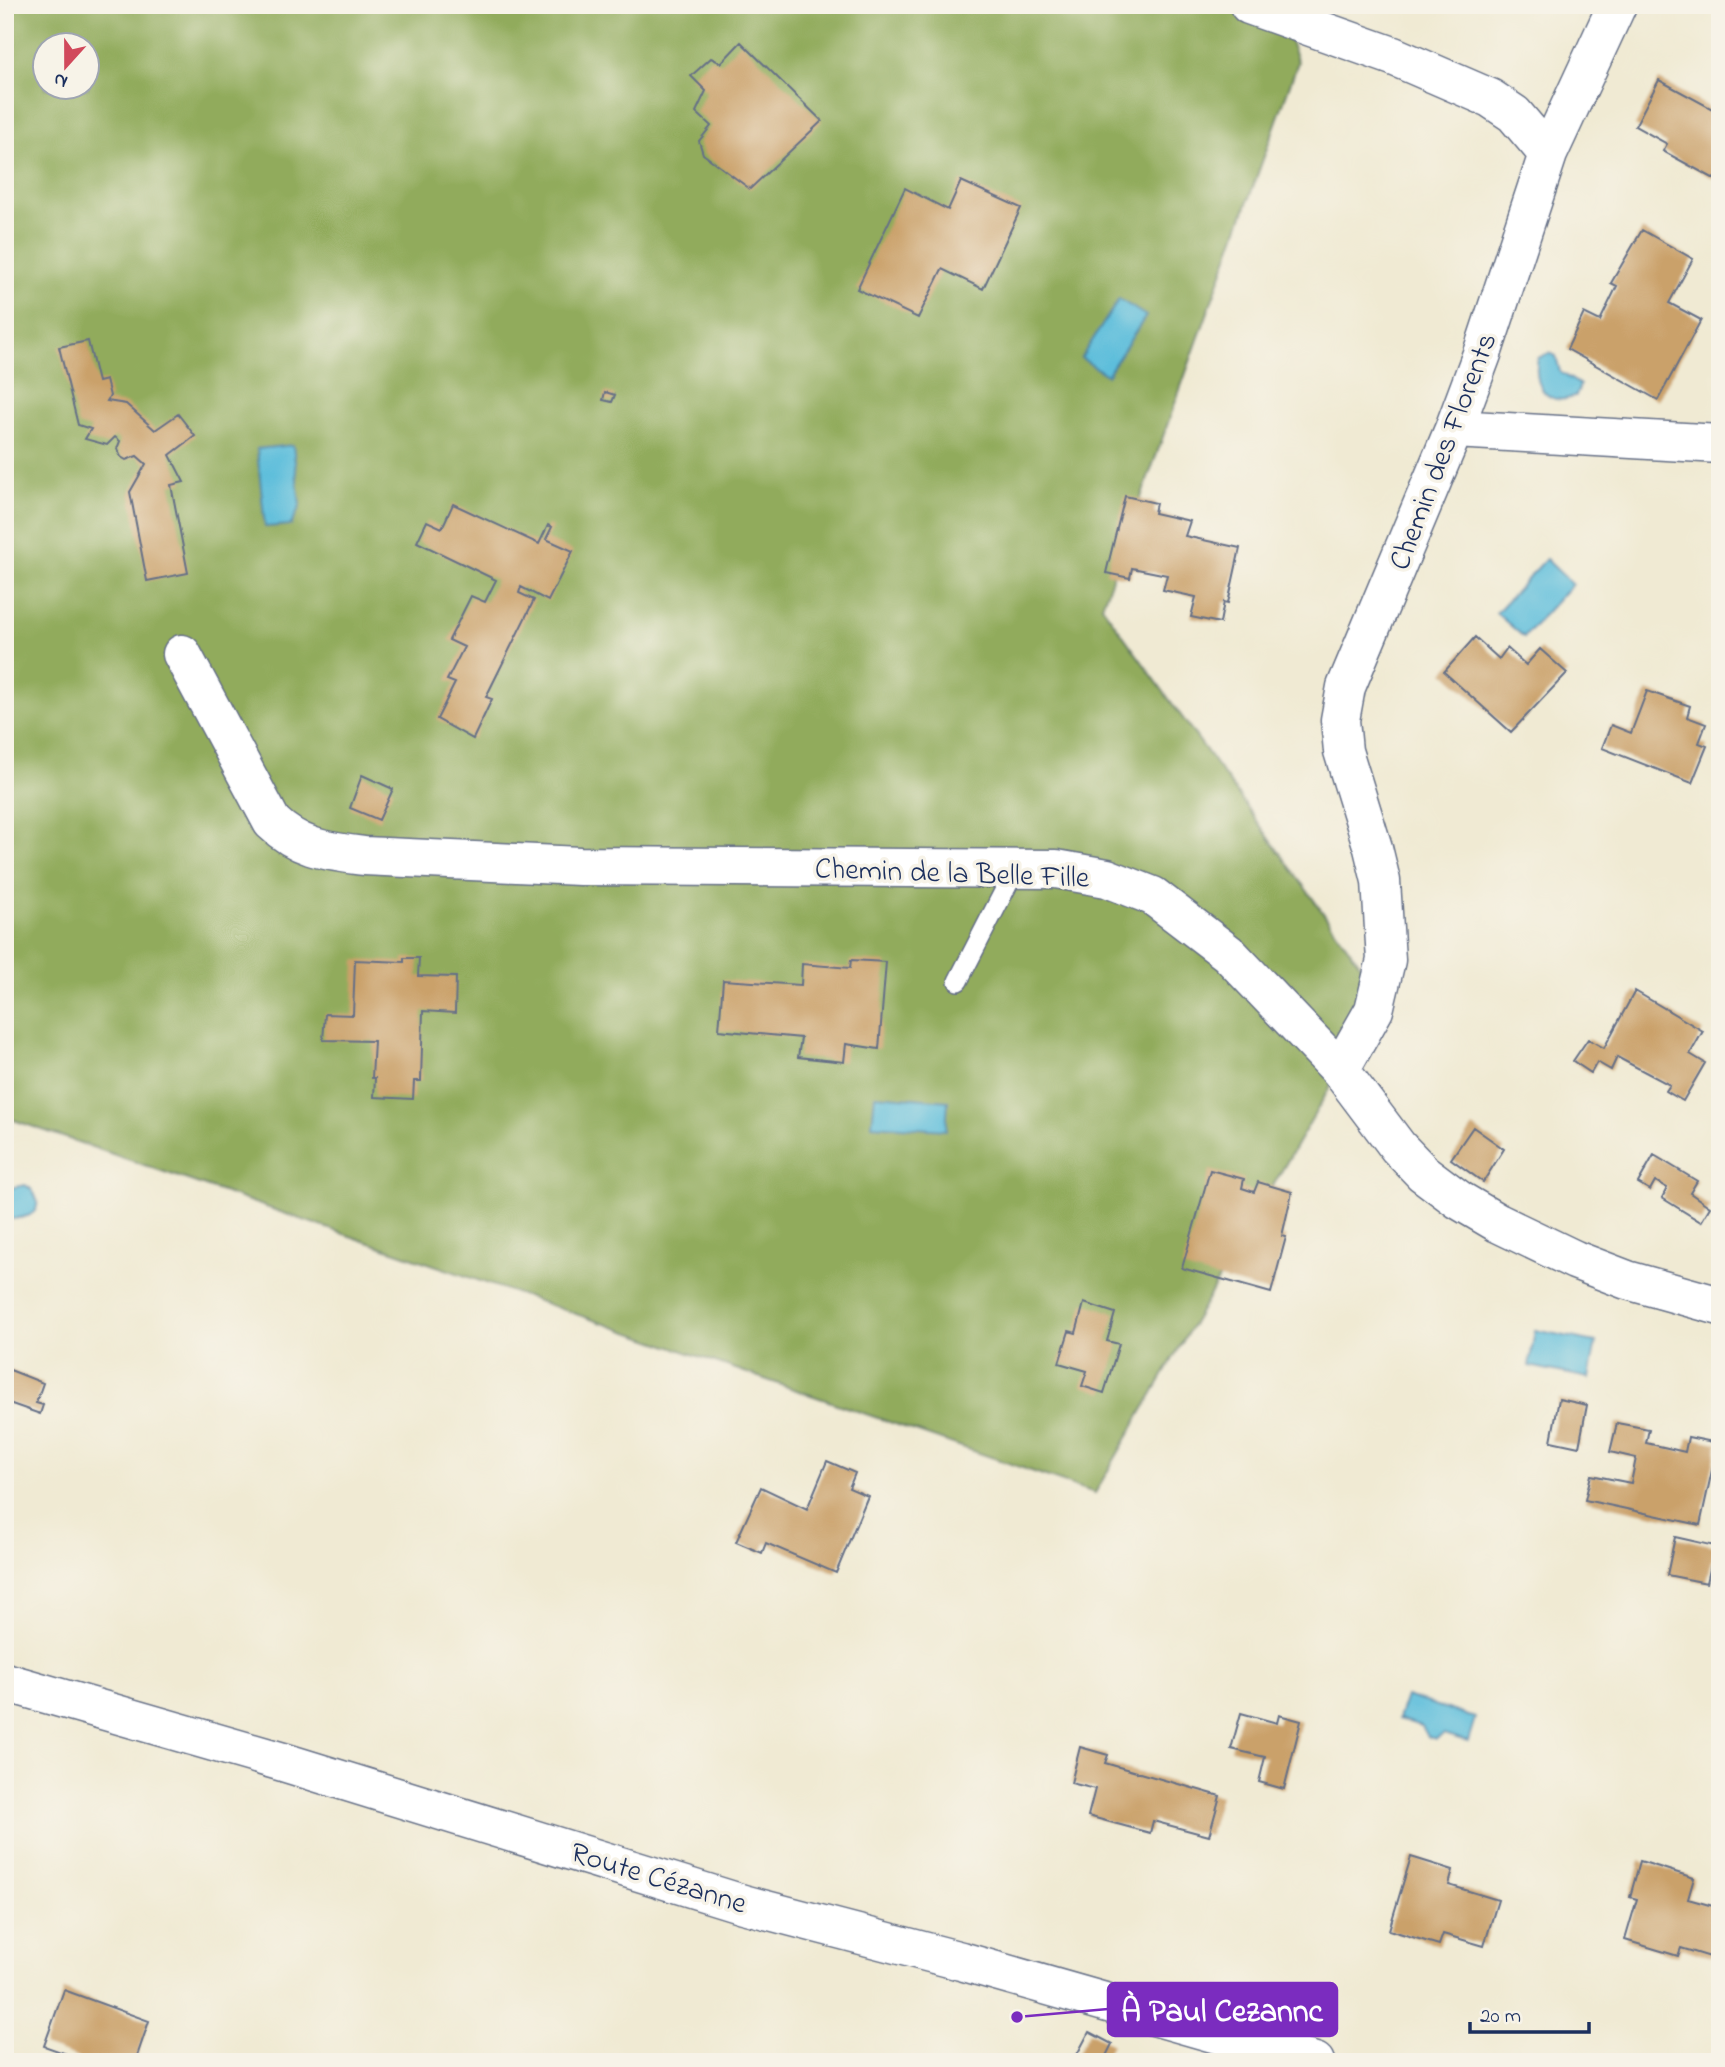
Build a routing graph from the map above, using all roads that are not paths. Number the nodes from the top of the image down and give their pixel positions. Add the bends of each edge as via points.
1 (1250, 5) edge
2 (1617, 5) edge
3 (1548, 154) junction
4 (1454, 429) junction
5 (1720, 444) edge
6 (182, 654) dead end
7 (1016, 868) junction
8 (958, 981) dead end
9 (1340, 1070) junction
10 (1720, 1306) edge
11 (5, 1682) edge
12 (1315, 2062) edge

1 - 3 street via 1393,56 1490,97 1514,114
2 - 3 street, Chemin des Florents
3 - 4 street, Chemin des Florents
4 - 5 street
4 - 9 street, Chemin des Florents via 1346,687 1340,720 1343,751 1381,881 1386,960 1374,1010
6 - 7 street, Chemin de la Belle Fille via 272,822 287,837 329,851 580,866
7 - 8 lane
7 - 9 street, Chemin de la Belle Fille via 1107,878 1153,896 1229,954
9 - 10 street, Chemin de la Belle Fille via 1398,1147 1459,1200 1574,1260
11 - 12 street, Route Cézanne via 743,1903

